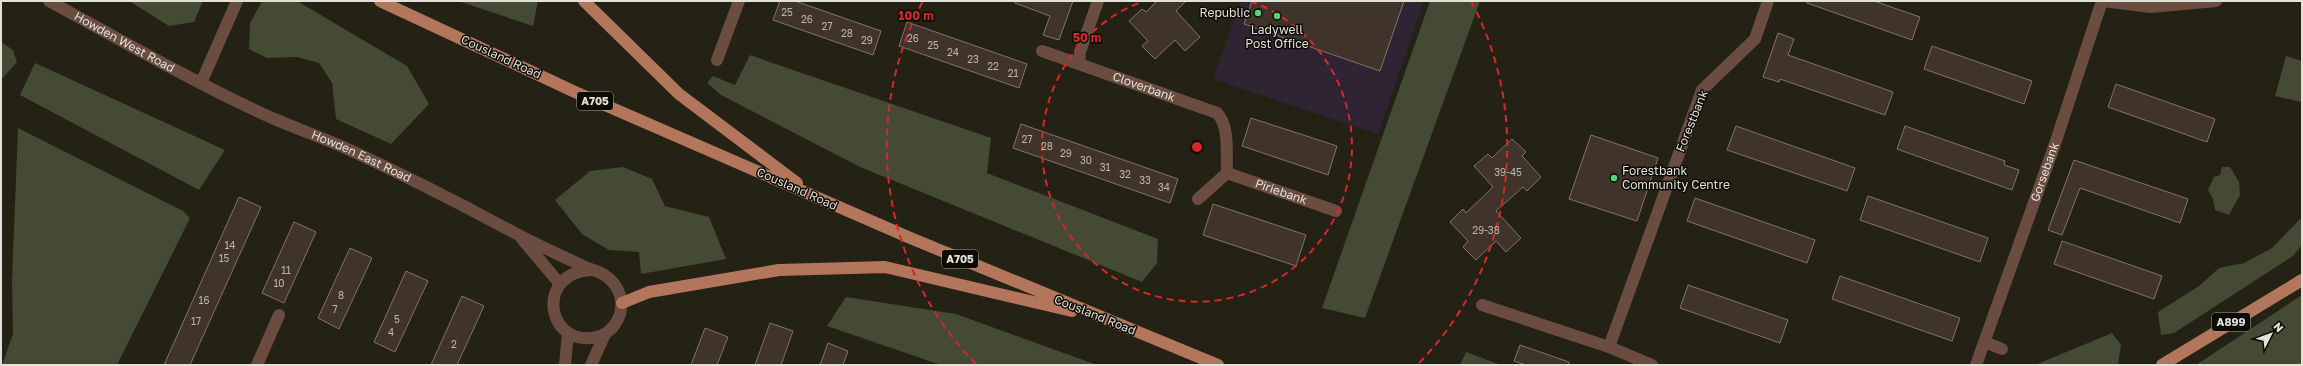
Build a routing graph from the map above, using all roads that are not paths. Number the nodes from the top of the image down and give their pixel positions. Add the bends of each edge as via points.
1 (49, 1) edge
2 (237, 1) edge
3 (380, 1) edge
4 (584, 1) edge
5 (739, 1) edge
6 (1098, 1) edge
7 (1768, 1) edge
8 (2102, 1) edge
9 (2216, 1) edge
10 (1042, 51) dead end
11 (717, 60) dead end
12 (1079, 64) junction
13 (201, 83) junction
14 (1227, 173) junction
15 (813, 196) junction
16 (1198, 199) dead end
17 (1336, 211) dead end
18 (519, 236) junction
19 (591, 270) junction
20 (2302, 280) edge
21 (560, 284) junction
22 (622, 303) junction
23 (1482, 305) dead end
24 (279, 315) dead end
25 (1108, 320) junction
26 (568, 333) junction
27 (605, 334) junction
28 (1984, 342) junction
29 (1609, 347) junction
30 (2002, 349) dead end
31 (257, 365) edge
32 (565, 365) edge
33 (592, 365) edge
34 (1218, 365) edge
35 (1652, 365) edge
36 (1976, 365) edge
37 (2162, 365) edge

1 - 13 street, Howden West Road
2 - 13 street
3 - 15 main road, Cousland Road / A705 via 575,92
4 - 15 main road via 678,94
5 - 11 street
6 - 12 street via 1080,52
7 - 29 street, Forestbank via 1755,38 1702,90
8 - 9 street via 2151,7
8 - 28 street, Gorsebank via 2056,141
10 - 12 street, Cloverbank
12 - 14 street, Cloverbank via 1209,109 1222,119
13 - 18 street, Howden East Road via 261,113 351,150
14 - 16 street
14 - 17 street, Piriebank
15 - 25 main road, Cousland Road / A705
18 - 19 street, Howden East Road
18 - 21 street, Howden East Road
19 - 21 street via 574,273
19 - 22 street, Howden East Road via 606,276 618,287
20 - 37 main road, A899
21 - 26 street via 554,296 553,310 558,323
22 - 25 main road via 648,292 779,270 886,267
22 - 27 street via 618,321
23 - 29 street
24 - 31 street
25 - 34 main road, Cousland Road / A705
26 - 27 street via 580,338 593,338
26 - 32 street
27 - 33 street
28 - 30 street
28 - 36 street, Gorsebank
29 - 35 street

